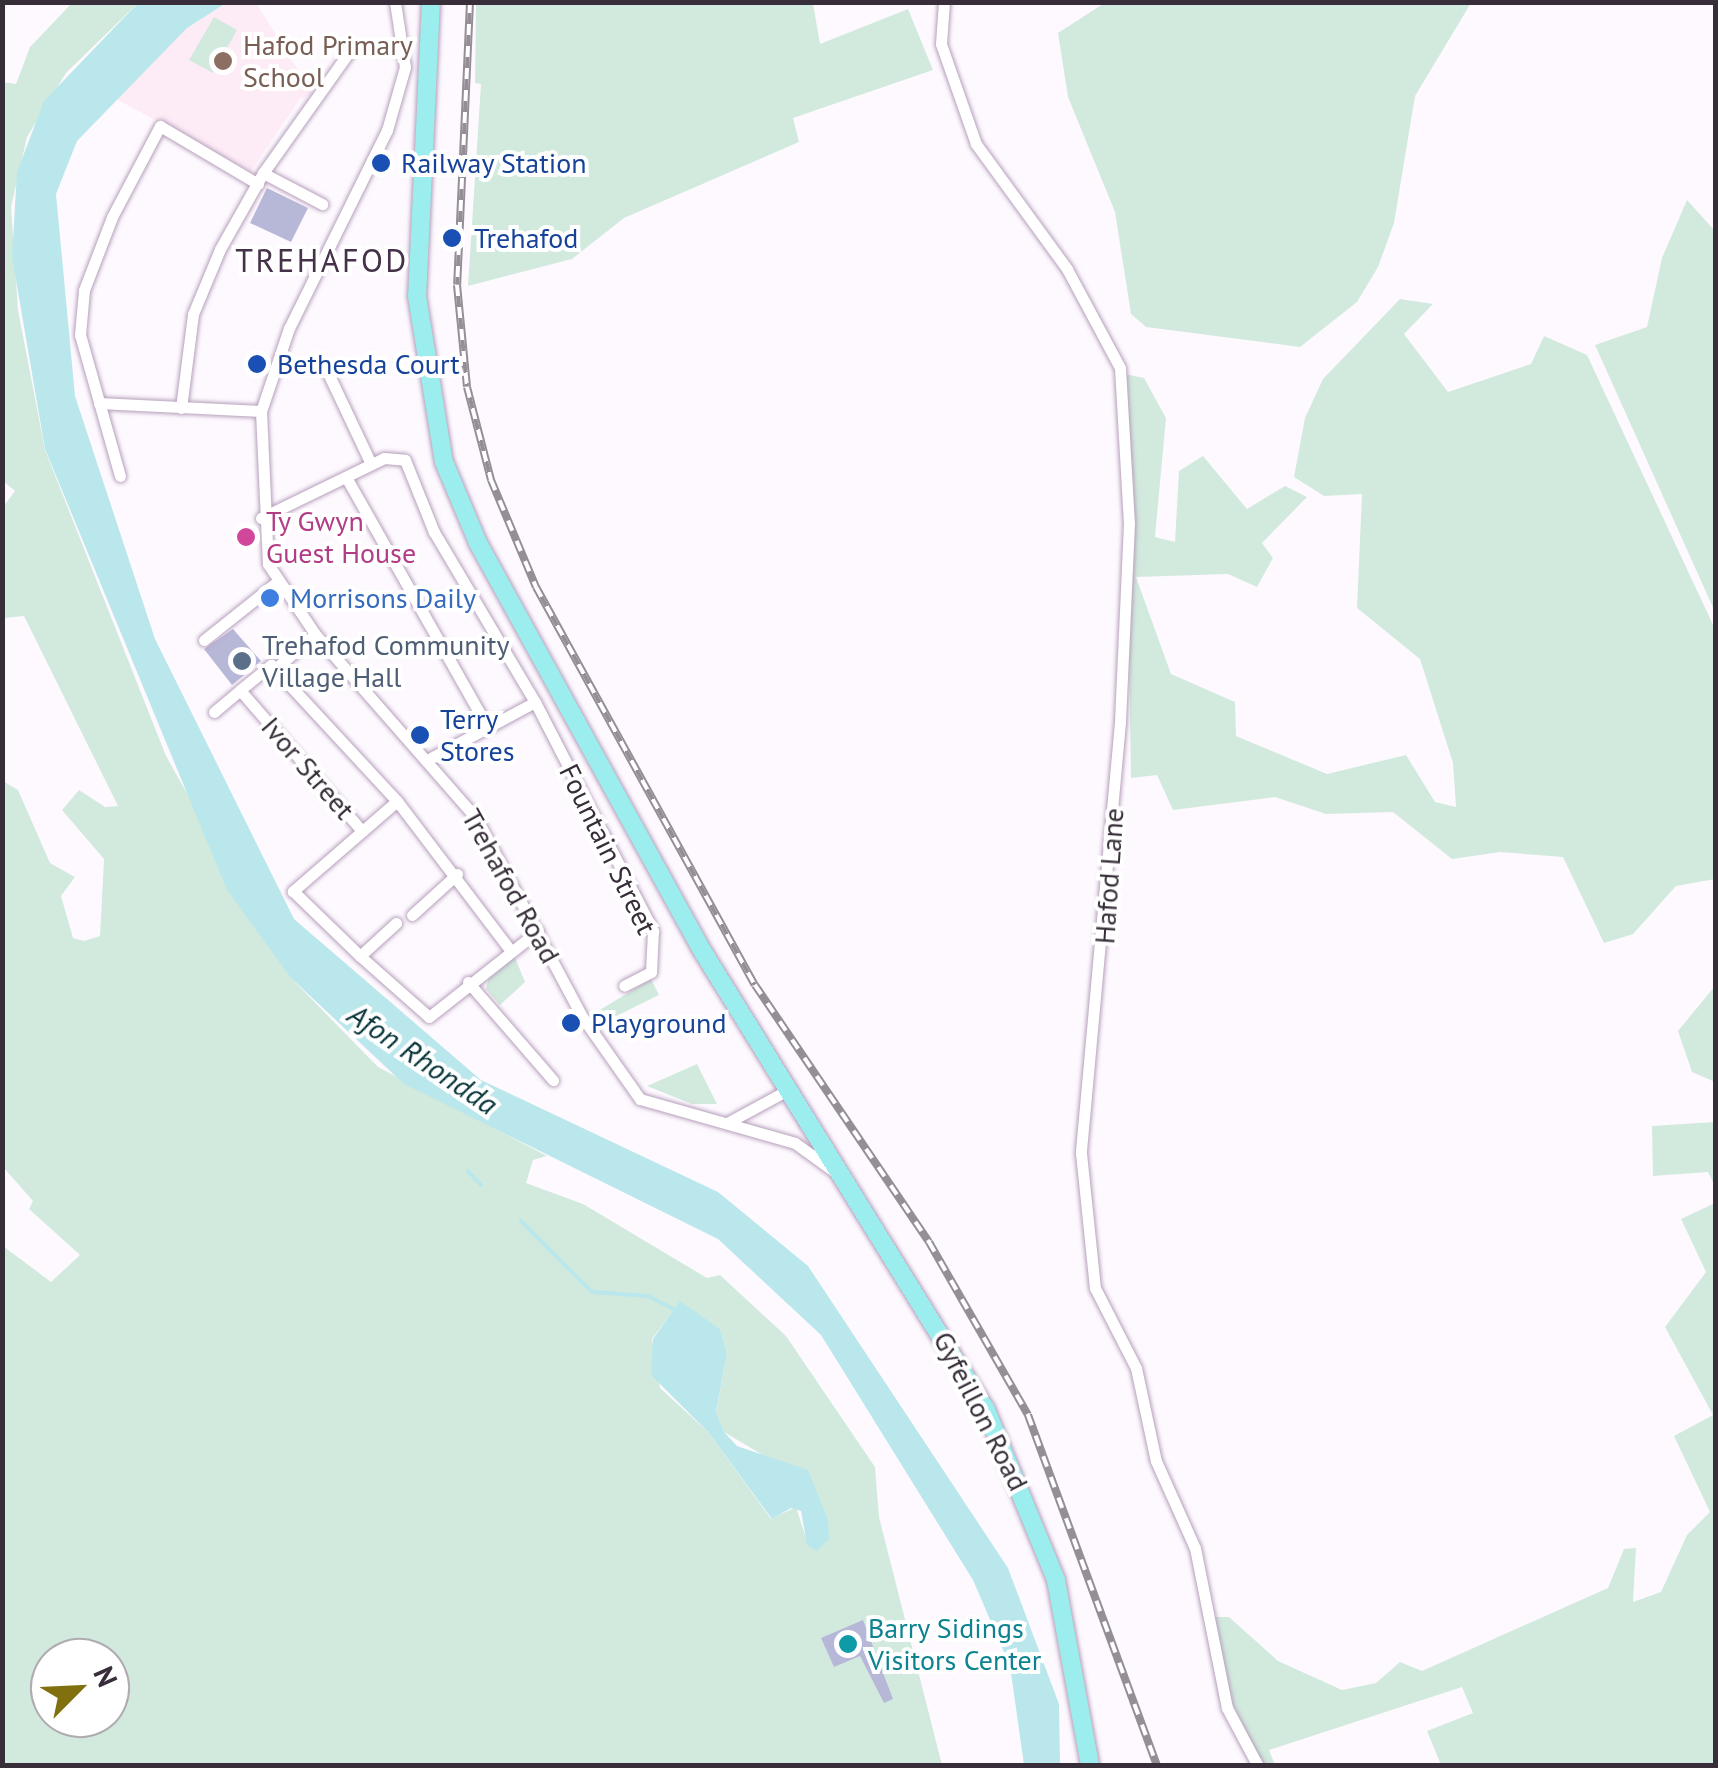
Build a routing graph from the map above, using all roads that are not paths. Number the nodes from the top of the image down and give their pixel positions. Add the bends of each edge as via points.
1 (395, 2) edge
2 (432, 2) edge
3 (944, 2) edge
4 (352, 49) dead end
5 (260, 178) junction
6 (322, 204) dead end
7 (329, 376) dead end
8 (99, 403) junction
9 (181, 408) junction
10 (261, 411) junction
11 (371, 464) junction
12 (120, 476) dead end
13 (346, 477) junction
14 (261, 518) junction
15 (277, 582) junction
16 (315, 634) junction
17 (204, 640) dead end
18 (273, 667) junction
19 (240, 690) junction
20 (534, 702) junction
21 (214, 712) dead end
22 (487, 726) junction
23 (428, 759) junction
24 (396, 800) junction
25 (362, 831) junction
26 (456, 874) junction
27 (412, 915) dead end
28 (396, 923) dead end
29 (538, 930) junction
30 (508, 947) junction
31 (360, 956) junction
32 (468, 982) junction
33 (624, 986) dead end
34 (552, 1080) dead end
35 (784, 1092) junction
36 (727, 1123) junction
37 (840, 1176) junction
38 (1090, 1766) edge
39 (1258, 1766) edge

1 - 10 street, Trehafod Road via 405,67 387,130 289,328
2 - 35 main road, Gyfeillon Road via 417,296 444,462 478,544
3 - 39 street, Hafod Lane via 941,44 976,144 1068,269 1120,368 1129,523 1120,722 1081,1152 1096,1288 1136,1368 1156,1461 1195,1548 1227,1708
4 - 5 street
5 - 6 street
5 - 8 street via 160,126 84,290 80,334
5 - 9 street via 193,314
7 - 11 street
8 - 9 street
8 - 12 street
9 - 10 street
10 - 14 street, Trehafod Road
11 - 13 street
11 - 20 street via 404,460 434,532
13 - 14 street
13 - 22 street
14 - 15 street, Trehafod Road
15 - 16 street, Trehafod Road
15 - 17 street
16 - 18 street, Ivor Street
16 - 23 street, Trehafod Road
18 - 19 street, Ivor Street
18 - 24 street
19 - 21 street
19 - 25 street, Ivor Street
20 - 22 street
20 - 33 street, Fountain Street via 653,931 651,972
22 - 23 street
23 - 29 street, Trehafod Road via 476,818
24 - 25 street
24 - 26 street
25 - 31 street via 293,891
26 - 27 street
26 - 30 street
28 - 31 street
29 - 30 street
29 - 36 street, Trehafod Road via 611,1064 640,1099
30 - 32 street
31 - 32 street via 430,1017
32 - 34 street
35 - 36 street
35 - 37 main road, Gyfeillon Road
36 - 37 street, Trehafod Road via 794,1143
37 - 38 main road, Gyfeillon Road via 947,1341 1038,1524 1071,1636

